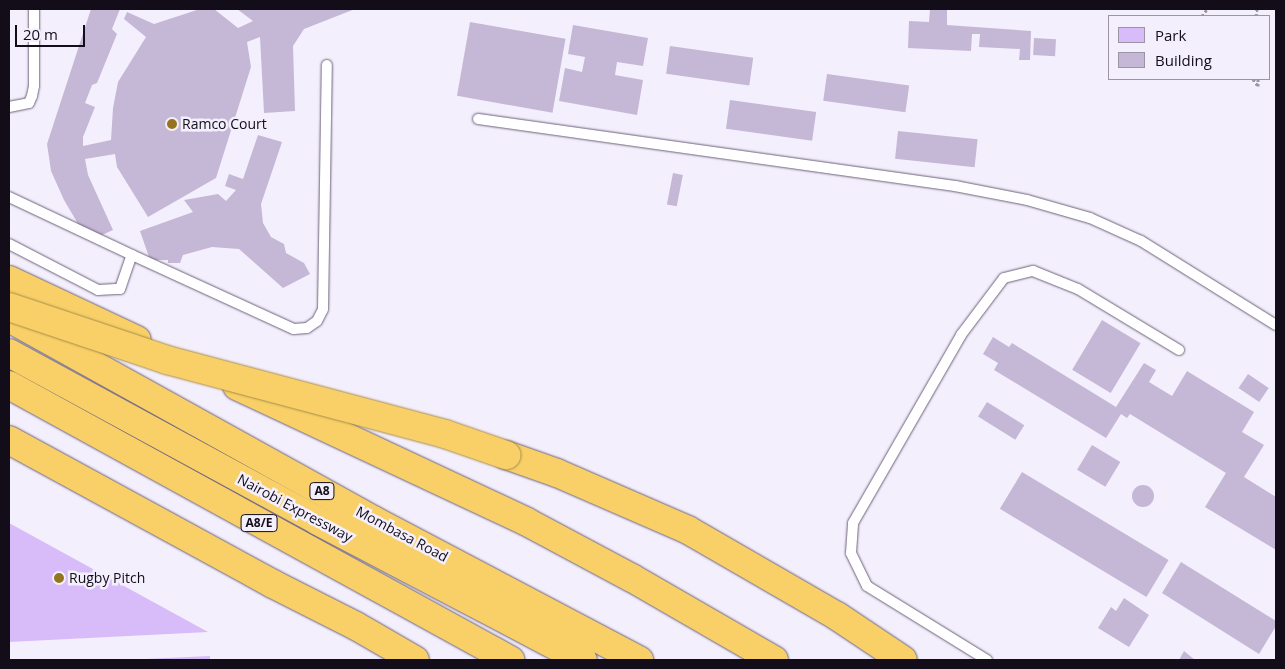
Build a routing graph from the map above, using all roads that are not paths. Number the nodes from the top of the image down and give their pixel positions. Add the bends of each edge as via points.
1 (34, 9) edge
2 (327, 65) dead end
3 (9, 107) edge
4 (478, 119) dead end
5 (9, 197) edge
6 (9, 244) edge
7 (132, 255) junction
8 (9, 280) edge
9 (9, 308) edge
10 (9, 318) edge
11 (1276, 325) edge
12 (1179, 350) dead end
13 (9, 353) edge
14 (9, 385) edge
15 (9, 440) edge
16 (398, 600) junction
17 (356, 626) junction
18 (388, 660) edge
19 (416, 660) edge
20 (500, 660) edge
21 (510, 660) edge
22 (582, 660) edge
23 (639, 660) edge
24 (774, 660) edge
25 (903, 660) edge
26 (987, 660) edge

1 - 3 lane via 32,96 28,103
2 - 7 lane via 323,309 317,321 307,328 294,328
4 - 11 lane via 955,186 1027,200 1090,218 1141,241
5 - 7 lane
6 - 7 lane via 98,290 120,289
8 - 24 highway via 527,522
9 - 25 highway, bridge via 167,360 445,434 557,473 688,530 837,616
10 - 23 highway, Mombasa Road / A8 via 373,520
12 - 26 lane via 1078,289 1033,271 1004,278 961,335 853,523 852,553 867,586
13 - 22 highway, Nairobi Expressway / A8/E
14 - 16 highway, A8/E
15 - 17 highway
16 - 20 highway
16 - 21 highway, A8/E
17 - 18 highway
17 - 19 highway

